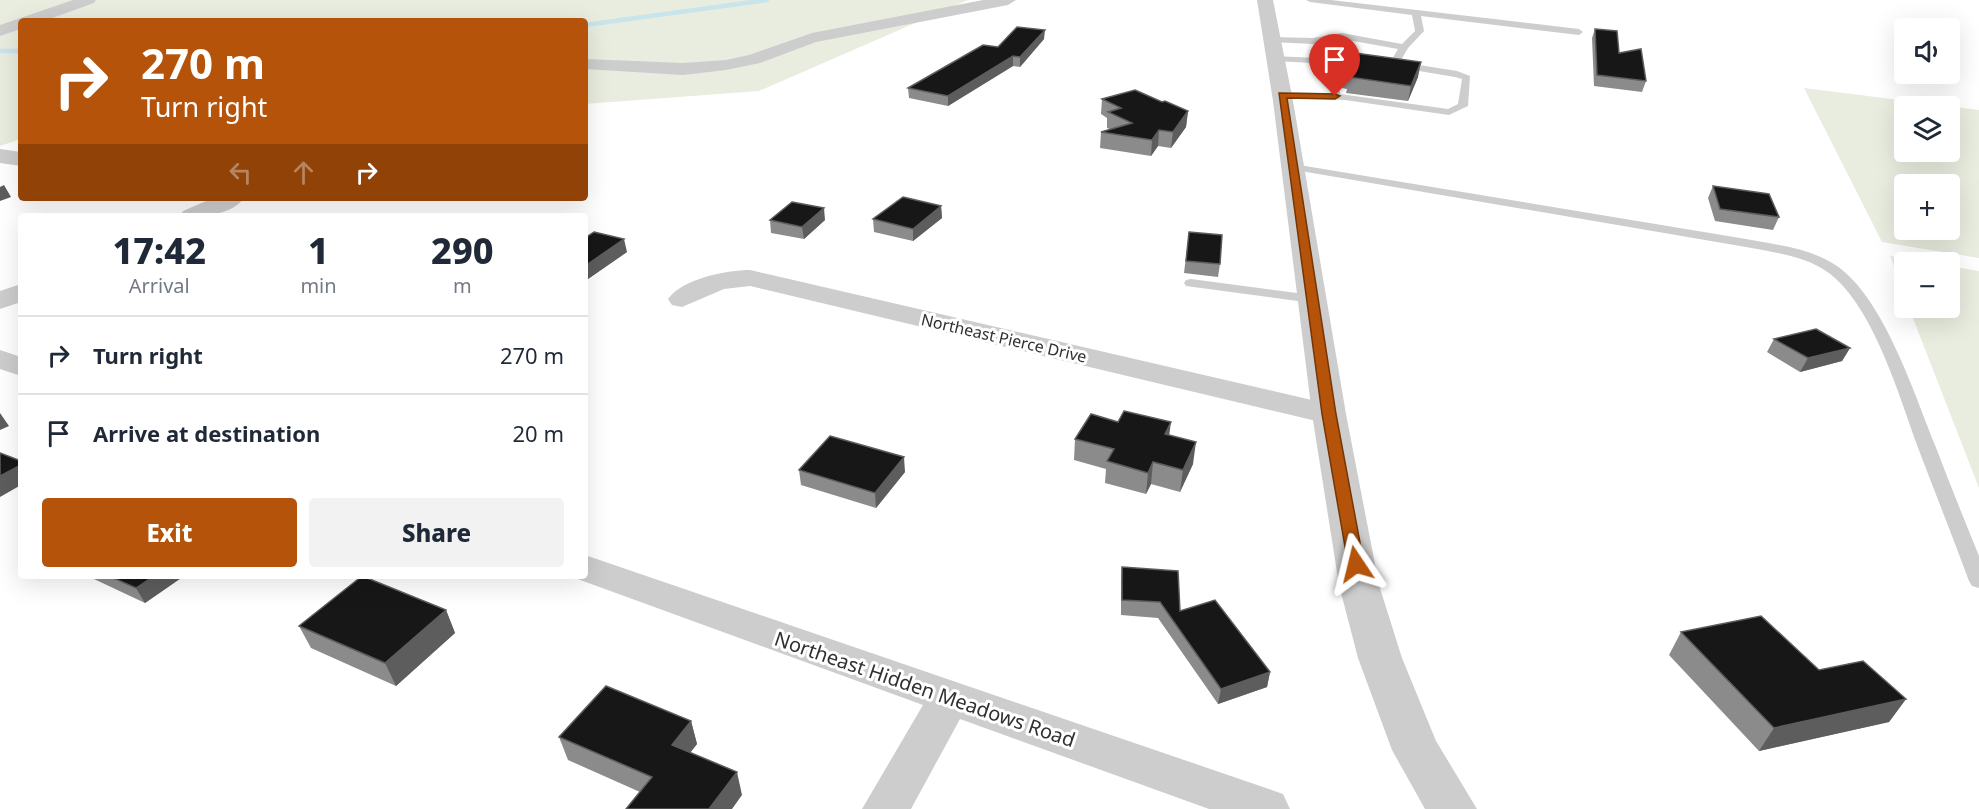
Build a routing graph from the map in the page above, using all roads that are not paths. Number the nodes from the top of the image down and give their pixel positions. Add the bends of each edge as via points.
1 (88, 0) edge
2 (1008, 0) edge
3 (1265, 0) edge
4 (1310, 0) edge
5 (1416, 12) junction
6 (37, 18) edge
7 (18, 24) edge
8 (0, 31) edge
9 (1579, 32) dead end
10 (1404, 47) junction
11 (1274, 49) junction
12 (1335, 61) junction
13 (588, 64) edge
14 (1394, 64) junction
15 (1282, 95) junction
16 (1335, 96) junction
17 (0, 156) edge
18 (18, 159) edge
19 (1293, 167) junction
20 (225, 201) edge
21 (199, 213) edge
22 (1191, 283) dead end
23 (18, 293) edge
24 (682, 299) dead end
25 (1312, 299) junction
26 (0, 302) edge
27 (0, 359) edge
28 (18, 366) edge
29 (1329, 414) junction
30 (588, 569) edge
31 (1979, 581) edge
32 (950, 698) junction
33 (886, 809) edge
34 (1266, 809) edge
35 (1452, 809) edge

1 - 6 street
2 - 13 street via 812,38 726,65 683,69
3 - 11 street
4 - 5 lane
5 - 9 lane
5 - 10 lane via 1420,31
7 - 8 street
10 - 11 lane via 1342,36
10 - 14 lane
11 - 12 lane
11 - 15 street
12 - 14 lane
12 - 16 lane
14 - 16 lane via 1467,78 1464,106 1449,112
15 - 16 lane
15 - 19 street
17 - 18 street
19 - 25 street
19 - 31 lane via 1746,243 1820,262 1841,275 1865,307 1896,369
20 - 21 street
22 - 25 lane
23 - 26 street
24 - 29 street, Northeast Pierce Drive via 713,282 750,278
25 - 29 street
27 - 28 street
29 - 35 street via 1359,585 1380,658 1416,750
30 - 32 street, Northeast Hidden Meadows Road
32 - 33 street
32 - 34 street, Northeast Hidden Meadows Road

